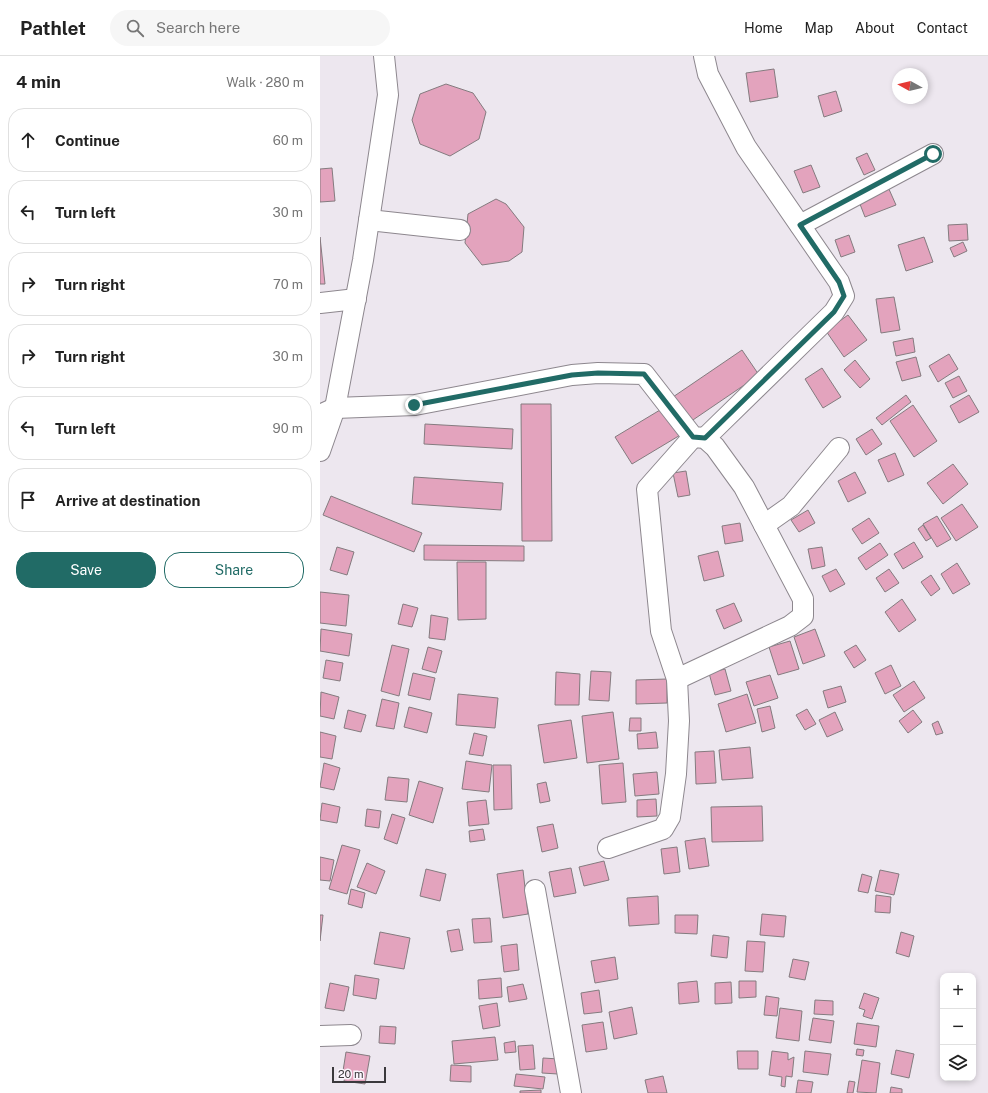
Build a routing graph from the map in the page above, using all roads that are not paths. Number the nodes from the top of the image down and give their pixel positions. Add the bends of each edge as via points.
1 (384, 56) edge
2 (704, 56) edge
3 (933, 154) dead end
4 (369, 220) junction
5 (800, 225) junction
6 (460, 230) dead end
7 (356, 299) junction
8 (320, 303) edge
9 (327, 411) edge
10 (699, 437) junction
11 (839, 448) dead end
12 (320, 452) edge
13 (764, 525) junction
14 (677, 679) junction
15 (608, 848) dead end
16 (535, 890) dead end
17 (351, 1035) dead end
18 (320, 1036) edge
19 (571, 1093) edge

1 - 4 street via 388,95
2 - 5 street via 708,74 746,147
3 - 5 street
4 - 6 street
4 - 7 street
5 - 10 street via 839,282 844,296 834,312
7 - 8 street
7 - 9 street
9 - 10 street via 414,405 572,375 644,374
9 - 12 street
10 - 13 street via 715,447 744,488
10 - 14 street via 647,488 661,631
11 - 13 street via 791,506
13 - 14 street via 803,599 803,616 790,626
14 - 15 street via 679,722 670,817 663,829
16 - 19 street
17 - 18 street

